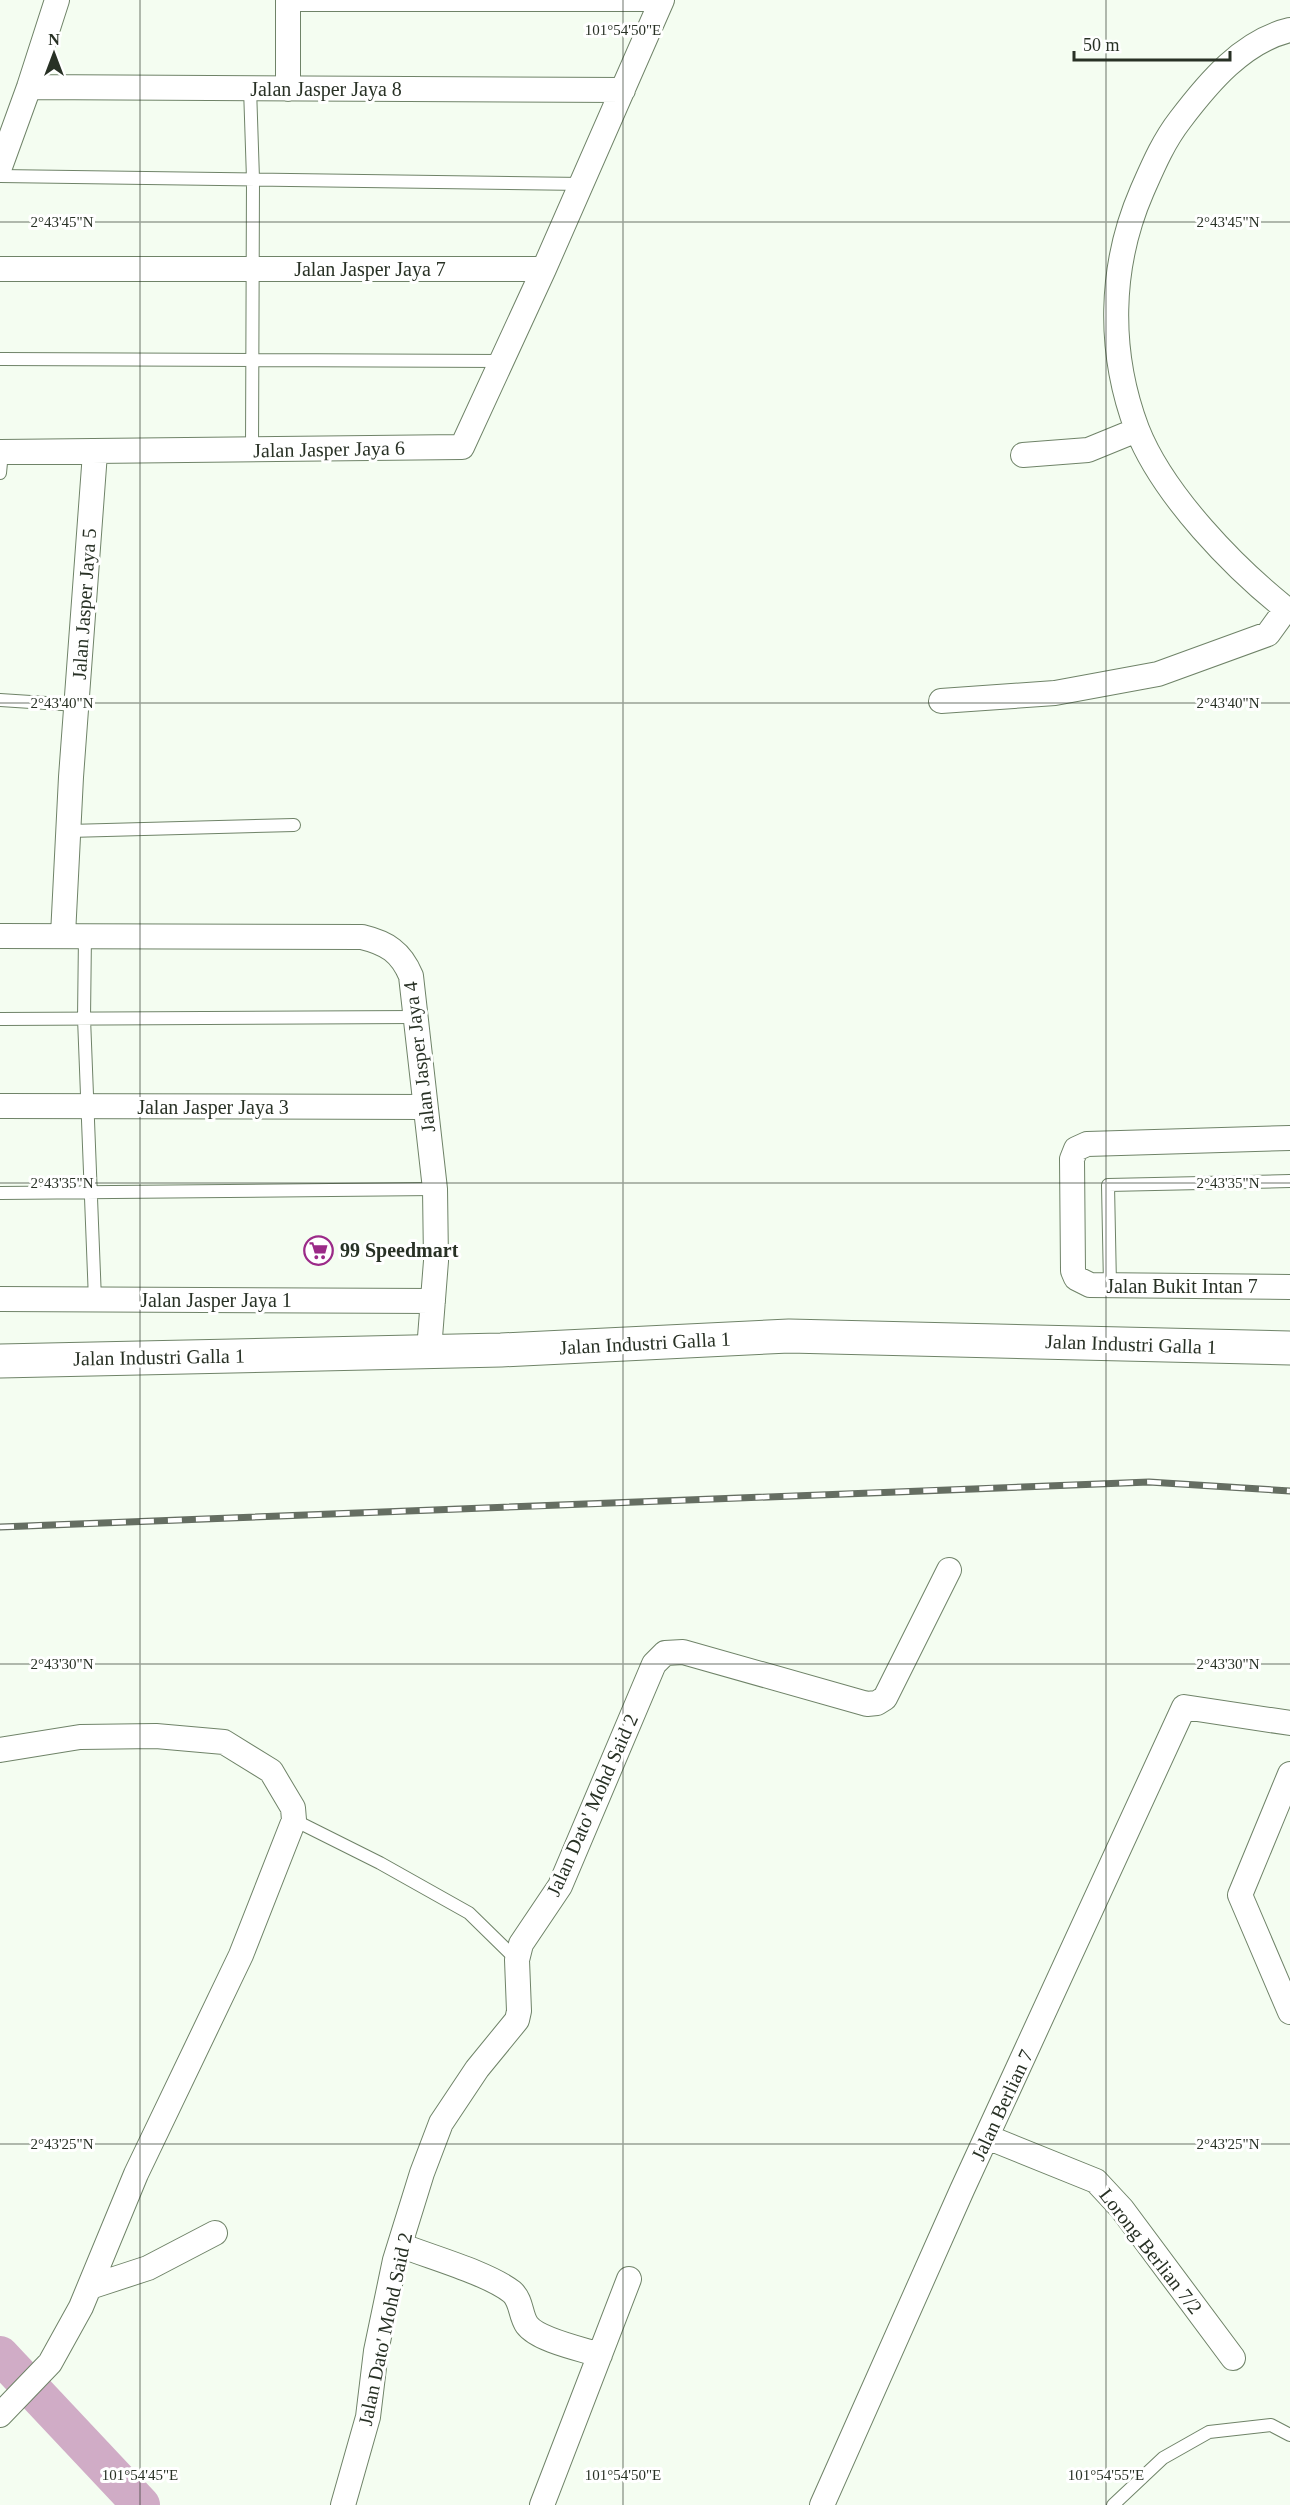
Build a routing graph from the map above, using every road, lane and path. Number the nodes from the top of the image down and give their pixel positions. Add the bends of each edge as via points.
1 (57, 0) edge
2 (661, 2) edge
3 (288, 3) edge
4 (1290, 30) edge
5 (29, 87) junction
6 (250, 88) junction
7 (288, 89) junction
8 (623, 90) junction
9 (0, 166) edge
10 (0, 176) edge
11 (253, 179) junction
12 (583, 184) junction
13 (0, 269) edge
14 (253, 269) junction
15 (544, 269) junction
16 (0, 359) edge
17 (251, 360) junction
18 (501, 361) junction
19 (1137, 430) junction
20 (252, 451) junction
21 (95, 453) junction
22 (1023, 455) dead end
23 (1, 459) edge
24 (1288, 610) edge
25 (0, 700) edge
26 (942, 701) dead end
27 (77, 705) junction
28 (294, 825) dead end
29 (69, 831) junction
30 (74, 935) junction
31 (0, 936) edge
32 (415, 1017) junction
33 (84, 1018) junction
34 (0, 1019) edge
35 (0, 1106) edge
36 (89, 1106) junction
37 (425, 1107) junction
38 (1290, 1138) edge
39 (1290, 1181) edge
40 (435, 1189) junction
41 (92, 1192) junction
42 (0, 1193) edge
43 (1110, 1286) junction
44 (1290, 1287) edge
45 (0, 1299) edge
46 (95, 1300) junction
47 (433, 1301) junction
48 (1290, 1348) edge
49 (429, 1350) junction
50 (0, 1361) edge
51 (949, 1570) dead end
52 (1290, 1723) edge
53 (0, 1750) edge
54 (1290, 1774) edge
55 (294, 1820) junction
56 (517, 1960) junction
57 (1290, 2012) edge
58 (987, 2137) junction
59 (215, 2233) dead end
60 (400, 2245) junction
61 (629, 2279) dead end
62 (90, 2287) junction
63 (600, 2355) junction
64 (1233, 2358) dead end
65 (0, 2415) edge
66 (1290, 2435) edge
67 (343, 2505) edge
68 (542, 2505) edge
69 (822, 2505) edge
70 (1113, 2505) edge

1 - 5 street
2 - 3 lane
2 - 8 street
3 - 7 street
4 - 19 street via 1231,61 1198,96 1165,140 1131,215 1115,297 1119,364
5 - 6 street, Jalan Jasper Jaya 8
5 - 9 street
6 - 7 street, Jalan Jasper Jaya 8
6 - 11 lane
7 - 8 street, Jalan Jasper Jaya 8
8 - 12 street
10 - 11 lane
11 - 12 lane
11 - 14 lane
12 - 15 street
13 - 14 street, Jalan Jasper Jaya 7
14 - 15 street, Jalan Jasper Jaya 7
14 - 17 lane
15 - 18 street, Jalan Jasper Jaya 6
16 - 17 lane
17 - 18 lane
17 - 20 lane
18 - 20 street, Jalan Jasper Jaya 6 via 462,447
19 - 22 street via 1088,450
19 - 24 street via 1167,485 1214,542
20 - 21 street, Jalan Jasper Jaya 6
21 - 23 street, Jalan Jasper Jaya 6
21 - 27 street, Jalan Jasper Jaya 5
24 - 26 street via 1268,634 1158,674 1055,693
25 - 27 lane
27 - 29 street, Jalan Jasper Jaya 5
28 - 29 lane
29 - 30 street, Jalan Jasper Jaya 5
30 - 31 street, Jalan Jasper Jaya 4
30 - 32 street, Jalan Jasper Jaya 4 via 362,937 382,942 405,963 411,976
30 - 33 lane
32 - 33 lane
32 - 37 street, Jalan Jasper Jaya 4
33 - 34 lane
33 - 36 lane
35 - 36 street, Jalan Jasper Jaya 3
36 - 37 street, Jalan Jasper Jaya 3
36 - 41 lane
37 - 40 street, Jalan Jasper Jaya 4
38 - 43 street, Jalan Bukit Intan 7 via 1080,1146 1072,1159 1073,1270 1077,1278 1090,1286
39 - 43 lane via 1108,1185
40 - 41 lane
40 - 47 street, Jalan Jasper Jaya 4
41 - 42 lane
41 - 46 lane
43 - 44 street, Jalan Bukit Intan 7
45 - 46 street, Jalan Jasper Jaya 1
46 - 47 street, Jalan Jasper Jaya 1
47 - 49 street, Jalan Jasper Jaya 4
48 - 49 main road, Jalan Industri Galla 1 via 789,1336
49 - 50 main road, Jalan Industri Galla 1
51 - 56 street, Jalan Dato' Mohd Said 2 via 885,1698 877,1703 867,1704 683,1652 665,1653 654,1664 560,1886 521,1944
52 - 58 street, Jalan Berlian 7 via 1184,1707
53 - 55 street via 80,1737 156,1736 224,1742 271,1771 293,1808
54 - 57 street via 1240,1895
55 - 56 lane via 469,1913
55 - 62 street via 241,1954 136,2174
56 - 60 street, Jalan Dato' Mohd Said 2 via 517,2020 477,2069 441,2123
58 - 64 street, Lorong Berlian 7/2 via 1096,2181 1122,2208
58 - 69 street, Jalan Berlian 7
59 - 62 street via 148,2268
60 - 63 street via 490,2280 513,2293 522,2306 526,2324 537,2334
60 - 67 street, Jalan Dato' Mohd Said 2 via 376,2351 368,2417
61 - 63 street
62 - 65 street via 50,2364
63 - 68 street
66 - 70 lane via 1271,2426 1209,2432 1163,2458

